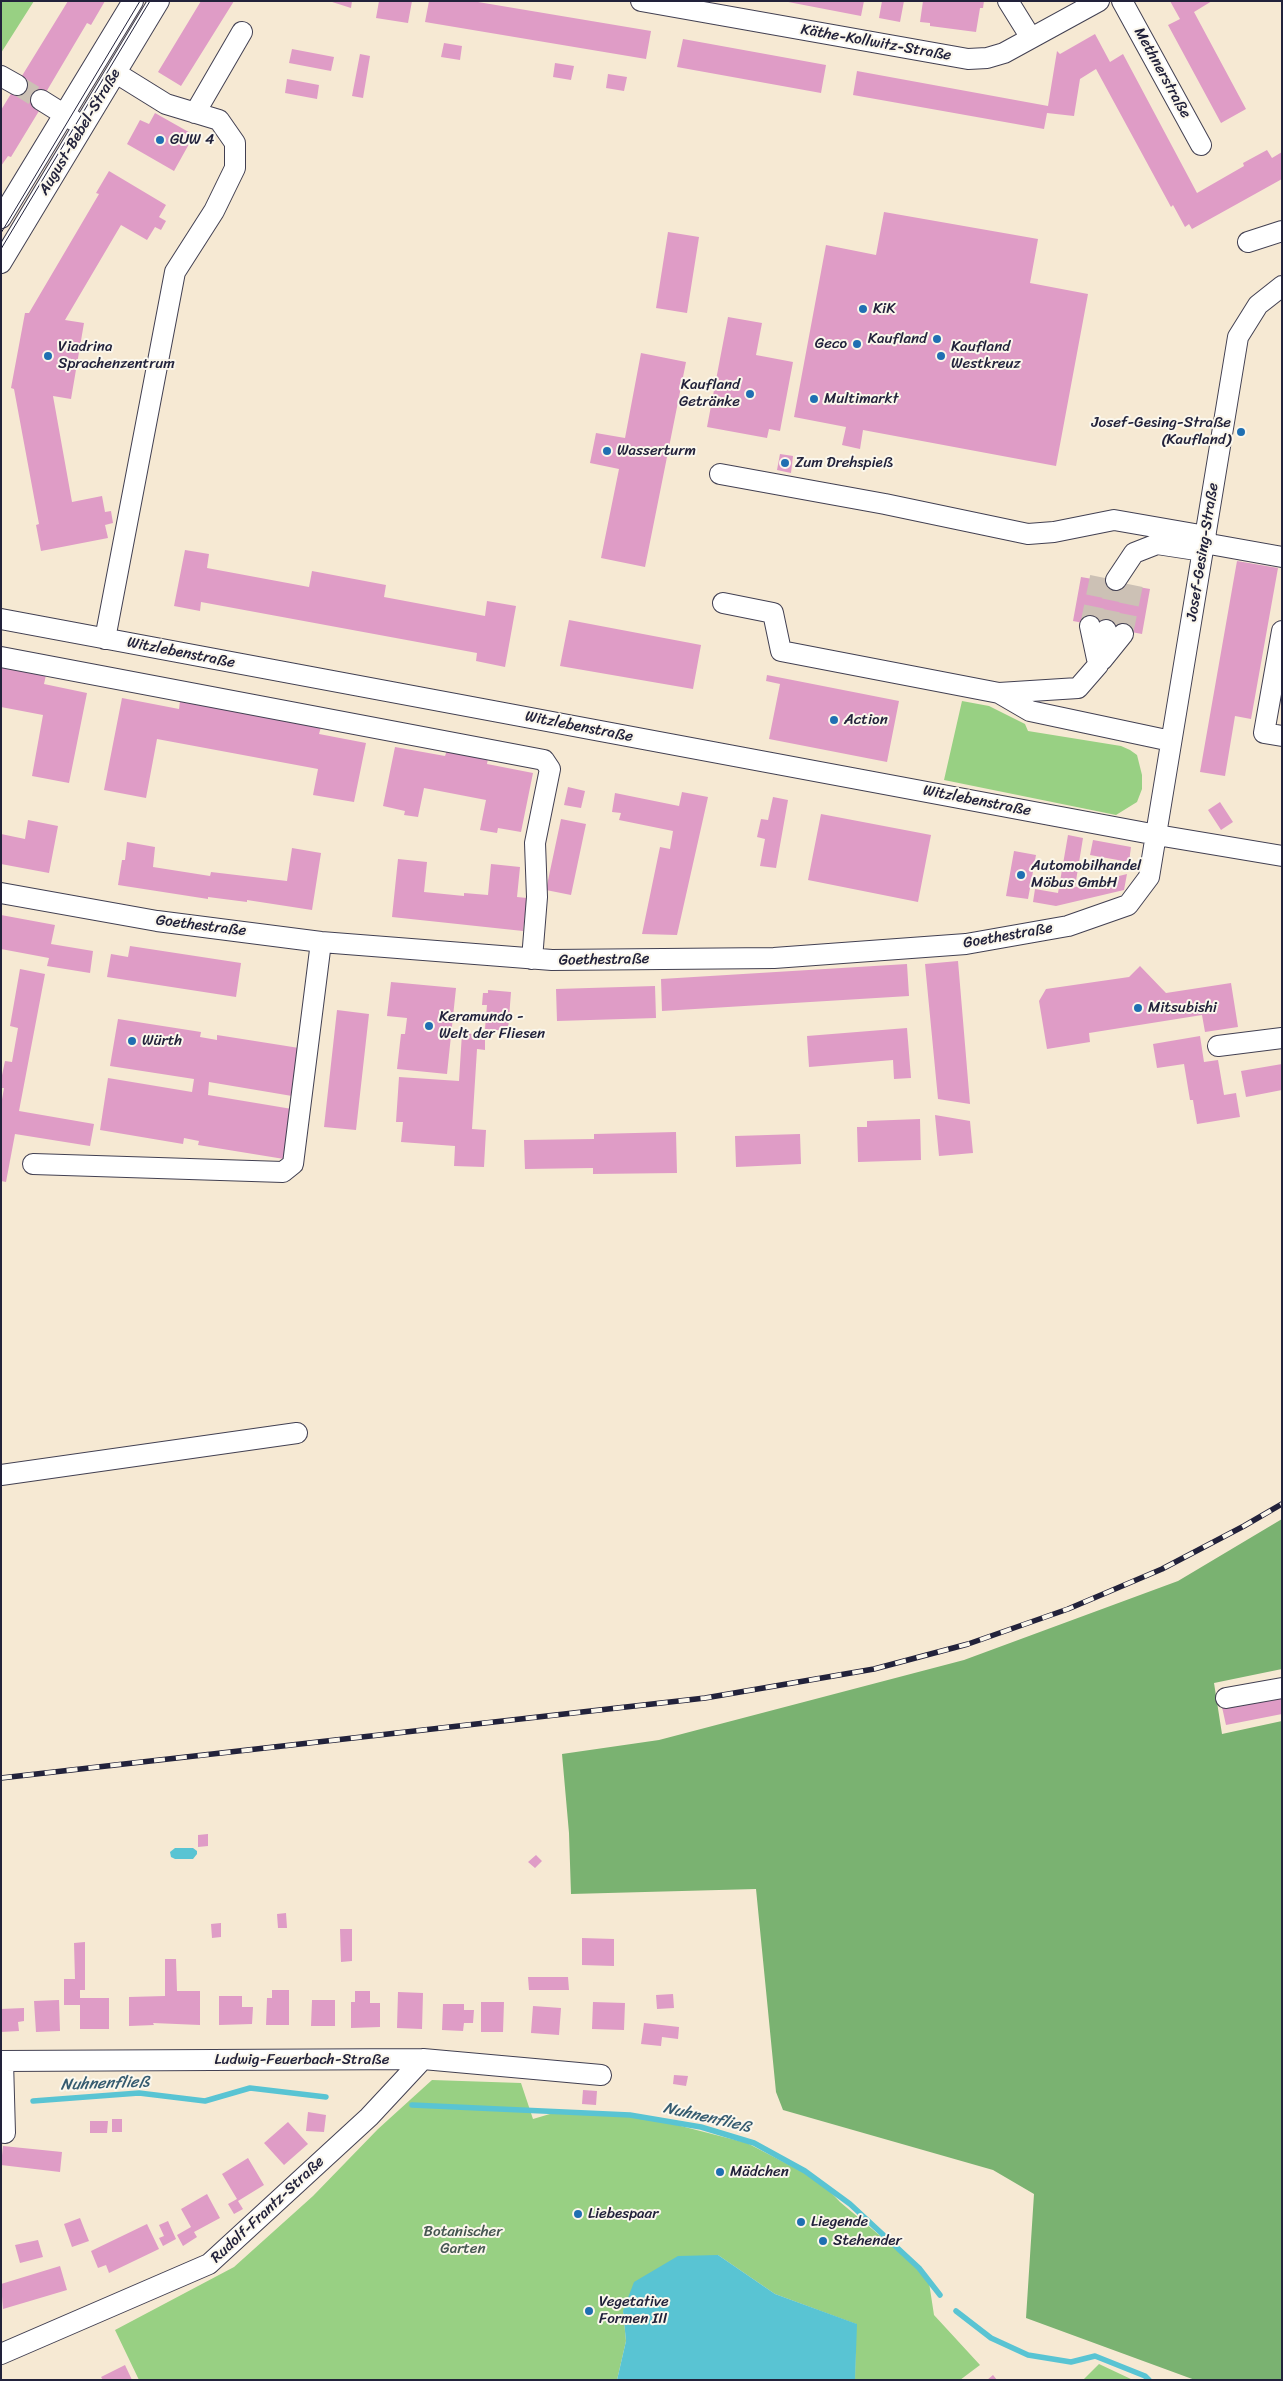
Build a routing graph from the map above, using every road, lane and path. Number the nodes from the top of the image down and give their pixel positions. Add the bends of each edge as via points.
1 (133, 1) edge
2 (160, 1) edge
3 (641, 1) edge
4 (1008, 1) edge
5 (1100, 1) edge
6 (1122, 1) edge
7 (242, 32) dead end
8 (1031, 38) junction
9 (116, 74) junction
10 (41, 100) tunnel mouth
11 (195, 112) junction
12 (63, 114) junction
13 (84, 126) junction
14 (1201, 145) dead end
15 (1, 218) edge
16 (1282, 231) edge
17 (1248, 242) dead end
18 (1, 263) edge
19 (1282, 286) edge
20 (720, 474) dead end
21 (1204, 544) junction
22 (1282, 557) edge
23 (1116, 580) tunnel mouth
24 (723, 603) dead end
25 (1, 619) edge
26 (1107, 630) tunnel mouth
27 (1282, 631) edge
28 (105, 639) junction
29 (1, 657) edge
30 (999, 693) junction
31 (1282, 736) edge
32 (1171, 741) junction
33 (1157, 835) junction
34 (1282, 856) edge
35 (1, 893) edge
36 (321, 942) junction
37 (532, 959) junction
38 (1282, 1038) edge
39 (1218, 1046) dead end
40 (33, 1164) dead end
41 (297, 1433) dead end
42 (1, 1476) edge
43 (1282, 1688) edge
44 (1226, 1698) dead end
45 (423, 2059) junction
46 (2, 2061) edge
47 (601, 2075) dead end
48 (5, 2133) dead end
49 (1, 2354) edge

1 - 12 street, August-Bebel-Straße
2 - 9 street, August-Bebel-Straße
3 - 8 street, Käthe-Kollwitz-Straße via 968,59 1004,53
4 - 8 street
5 - 8 street, Käthe-Kollwitz-Straße
6 - 14 street, Methnerstraße
7 - 11 street
9 - 11 street via 166,104
9 - 13 street, August-Bebel-Straße
10 - 12 street
11 - 28 street via 219,120 235,143 234,168 214,211 175,272
12 - 13 street
12 - 15 street, August-Bebel-Straße
13 - 18 street, August-Bebel-Straße
16 - 17 street
19 - 21 street, Josef-Gesing-Straße via 1258,305 1238,337
20 - 21 street via 1028,534 1114,520
21 - 22 street
21 - 23 street via 1157,544 1134,553
21 - 32 street, Josef-Gesing-Straße
24 - 30 street via 773,613 781,650
25 - 28 street, Witzlebenstraße
26 - 30 street via 1098,666 1078,688
27 - 31 street via 1264,733
28 - 33 street, Witzlebenstraße
29 - 37 street via 544,760 550,769 535,843 537,897
30 - 32 street via 1030,711
32 - 33 street, Josef-Gesing-Straße
33 - 34 street, Witzlebenstraße
33 - 37 street, Goethestraße via 1149,877 1128,905 1068,926 966,944 774,958
35 - 36 street, Goethestraße via 156,921
36 - 37 street, Goethestraße
36 - 40 street via 293,1164 284,1172
38 - 39 street
41 - 42 street
43 - 44 street
45 - 46 street, Ludwig-Feuerbach-Straße
45 - 47 street, Ludwig-Feuerbach-Straße
45 - 49 street, Rudolf-Frantz-Straße via 369,2117 209,2264
46 - 48 street, Ludwig-Feuerbach-Straße

